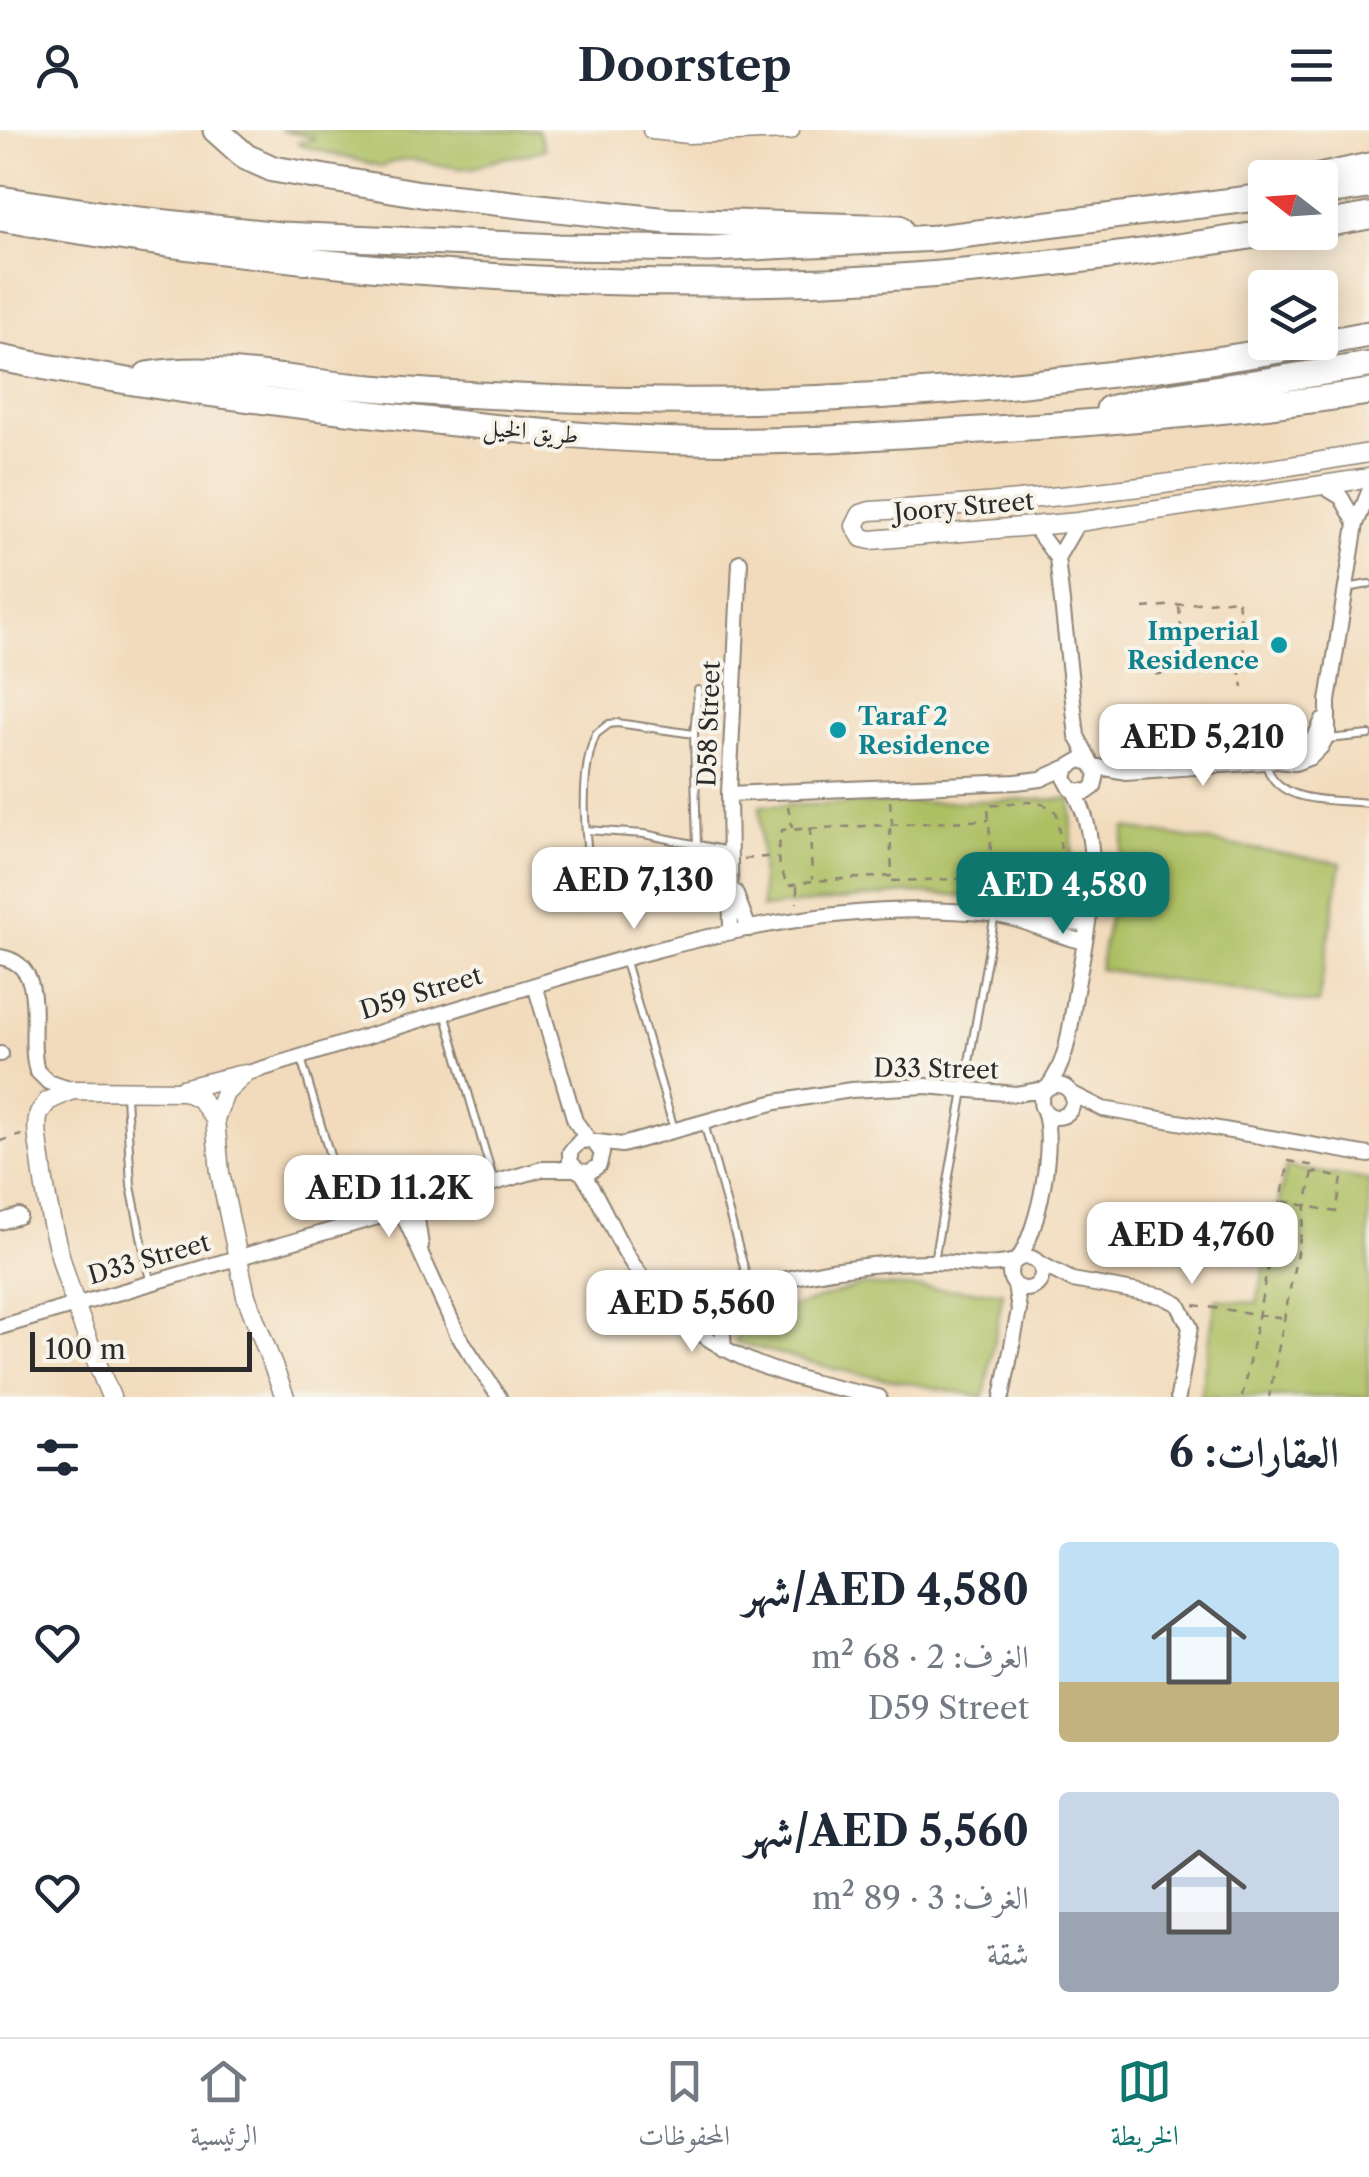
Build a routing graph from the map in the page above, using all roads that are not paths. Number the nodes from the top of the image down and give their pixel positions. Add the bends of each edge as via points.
1 (216, 130) edge
2 (652, 130) edge
3 (790, 130) edge
4 (1369, 166) edge
5 (1338, 173) edge
6 (1369, 186) edge
7 (1338, 190) edge
8 (1248, 197) edge
9 (0, 199) edge
10 (1369, 216) edge
11 (0, 218) edge
12 (1338, 222) edge
13 (1248, 236) edge
14 (937, 238) junction
15 (1369, 334) edge
16 (0, 358) edge
17 (1369, 365) edge
18 (122, 380) junction
19 (1369, 392) edge
20 (1067, 425) junction
21 (1369, 453) edge
22 (1369, 478) edge
23 (1322, 486) junction
24 (1369, 492) edge
25 (1078, 522) junction
26 (1356, 524) junction
27 (1034, 527) junction
28 (1056, 558) junction
29 (740, 562) dead end
30 (1369, 584) edge
31 (1346, 588) junction
32 (698, 690) dead end
33 (1328, 701) junction
34 (694, 734) junction
35 (1077, 736) junction
36 (1369, 736) edge
37 (1326, 739) junction
38 (1271, 762) junction
39 (1092, 765) junction
40 (1069, 766) junction
41 (1125, 772) junction
42 (1041, 780) junction
43 (1094, 786) junction
44 (1071, 788) junction
45 (729, 794) junction
46 (1369, 803) edge
47 (1086, 817) junction
48 (586, 830) junction
49 (697, 846) junction
50 (731, 856) junction
51 (593, 886) dead end
52 (733, 887) junction
53 (994, 914) junction
54 (1087, 923) junction
55 (1038, 925) junction
56 (749, 929) junction
57 (732, 932) junction
58 (1085, 942) junction
59 (0, 958) edge
60 (624, 958) junction
61 (535, 985) junction
62 (445, 1012) junction
63 (300, 1057) junction
64 (1064, 1058) junction
65 (245, 1074) junction
66 (964, 1087) junction
67 (1047, 1088) junction
68 (72, 1090) junction
69 (175, 1091) junction
70 (1070, 1091) junction
71 (126, 1093) junction
72 (1016, 1094) junction
73 (1103, 1109) junction
74 (1043, 1110) junction
75 (1066, 1114) junction
76 (215, 1119) junction
77 (576, 1121) junction
78 (704, 1122) junction
79 (674, 1130) junction
80 (591, 1141) junction
81 (1049, 1141) junction
82 (622, 1145) junction
83 (571, 1150) junction
84 (1369, 1155) edge
85 (599, 1165) junction
86 (542, 1169) junction
87 (578, 1170) junction
88 (494, 1182) junction
89 (596, 1194) junction
90 (408, 1207) junction
91 (20, 1216) dead end
92 (0, 1222) edge
93 (350, 1224) junction
94 (1033, 1230) junction
95 (235, 1257) junction
96 (1017, 1259) junction
97 (934, 1262) junction
98 (1038, 1262) junction
99 (984, 1266) junction
100 (1072, 1280) junction
101 (150, 1282) junction
102 (1014, 1284) junction
103 (1035, 1286) junction
104 (751, 1290) junction
105 (732, 1296) junction
106 (76, 1304) junction
107 (1018, 1310) junction
108 (689, 1325) junction
109 (0, 1327) edge
110 (724, 1350) junction
111 (111, 1397) edge
112 (285, 1397) edge
113 (499, 1397) edge
114 (879, 1397) edge
115 (1002, 1397) edge
116 (1178, 1397) edge

1 - 14 highway via 273,170 362,185 599,216 884,226
2 - 3 street
4 - 5 highway
6 - 7 highway
8 - 14 highway
9 - 14 highway via 210,228 416,242 710,249
10 - 12 highway
11 - 13 highway via 343,266 668,283 934,274
15 - 18 highway via 1068,380 810,399 457,394 203,370
16 - 18 highway, طريق الخيل
17 - 20 highway via 1137,402
18 - 20 highway, طريق الخيل via 386,416 629,438 808,440
19 - 20 highway
21 - 27 street, Joory Street via 1106,494 870,511 855,526 871,540
22 - 23 street, Joory Street
23 - 25 street, Joory Street
23 - 26 street via 1340,497
24 - 26 street
25 - 27 street, Joory Street
25 - 28 street
26 - 31 street
27 - 28 street
28 - 35 street
29 - 45 street, D58 Street
30 - 31 lane
31 - 33 street
32 - 34 lane
33 - 37 street
33 - 38 street via 1310,745
34 - 48 lane via 617,723 601,728 592,742
34 - 49 lane
35 - 39 street
35 - 40 street
36 - 37 lane
37 - 38 street via 1311,757
38 - 41 street
38 - 46 lane via 1274,780 1294,796
39 - 40 street via 1080,760
39 - 41 street
39 - 43 street
40 - 42 street
40 - 44 street
41 - 43 street
42 - 44 street
42 - 45 street
43 - 44 street
43 - 47 street
44 - 47 street
45 - 50 street, D58 Street
47 - 54 street
48 - 49 lane
48 - 51 lane
49 - 50 lane
50 - 52 street, D58 Street
52 - 56 street, D58 Street
52 - 57 street, D58 Street
53 - 55 street, D59 Street
53 - 56 street, D59 Street via 894,911
53 - 66 lane
54 - 55 street, D59 Street
54 - 58 street
55 - 58 street, D59 Street
56 - 57 street, D59 Street
57 - 60 street, D59 Street
58 - 64 street
59 - 68 street via 22,967 31,980 38,1071
60 - 61 street, D59 Street
60 - 79 lane
61 - 62 street, D59 Street
61 - 77 street
62 - 63 street, D59 Street
62 - 88 lane
63 - 65 street, D59 Street
63 - 93 lane
64 - 67 street
64 - 70 street
65 - 69 street, D59 Street
65 - 76 street via 225,1093
66 - 72 street, D33 Street
66 - 78 street, D33 Street via 851,1090
66 - 97 lane
67 - 70 street via 1059,1084
67 - 72 street, D33 Street
67 - 74 street
68 - 71 street, D59 Street
68 - 106 street via 42,1106 38,1130 48,1206
69 - 71 street, D59 Street
69 - 76 street via 200,1098
70 - 73 street
70 - 75 street via 1073,1105
71 - 101 lane via 131,1186
72 - 74 street, D33 Street
73 - 75 street
73 - 84 street
74 - 75 street
74 - 81 street
75 - 81 street
76 - 95 street
77 - 80 street
77 - 83 street
78 - 79 street, D33 Street
78 - 104 lane
79 - 82 street, D33 Street
80 - 82 street, D33 Street
80 - 83 street
80 - 85 street via 602,1153
81 - 94 street
82 - 85 street, D33 Street
83 - 86 street, D33 Street
83 - 87 street
85 - 87 street
85 - 89 street
86 - 87 street, D33 Street
86 - 88 street, D33 Street
87 - 89 street
88 - 90 street, D33 Street
89 - 108 street via 634,1266
90 - 93 street, D33 Street
90 - 113 street via 458,1334
91 - 92 street
93 - 95 street, D33 Street
94 - 96 street
94 - 98 street
95 - 101 street, D33 Street
95 - 112 street
96 - 98 street
96 - 99 street
96 - 102 street via 1010,1269
97 - 99 street
97 - 104 street via 852,1268
98 - 100 street
98 - 103 street via 1042,1276
99 - 102 street
100 - 103 street
100 - 116 street via 1178,1304 1190,1327
101 - 106 street, D33 Street
102 - 103 street
102 - 107 street
103 - 107 street
104 - 105 street
105 - 108 street
105 - 110 street via 722,1322
106 - 109 street, D33 Street
106 - 111 street
107 - 115 street
108 - 110 street
110 - 114 street via 794,1380

